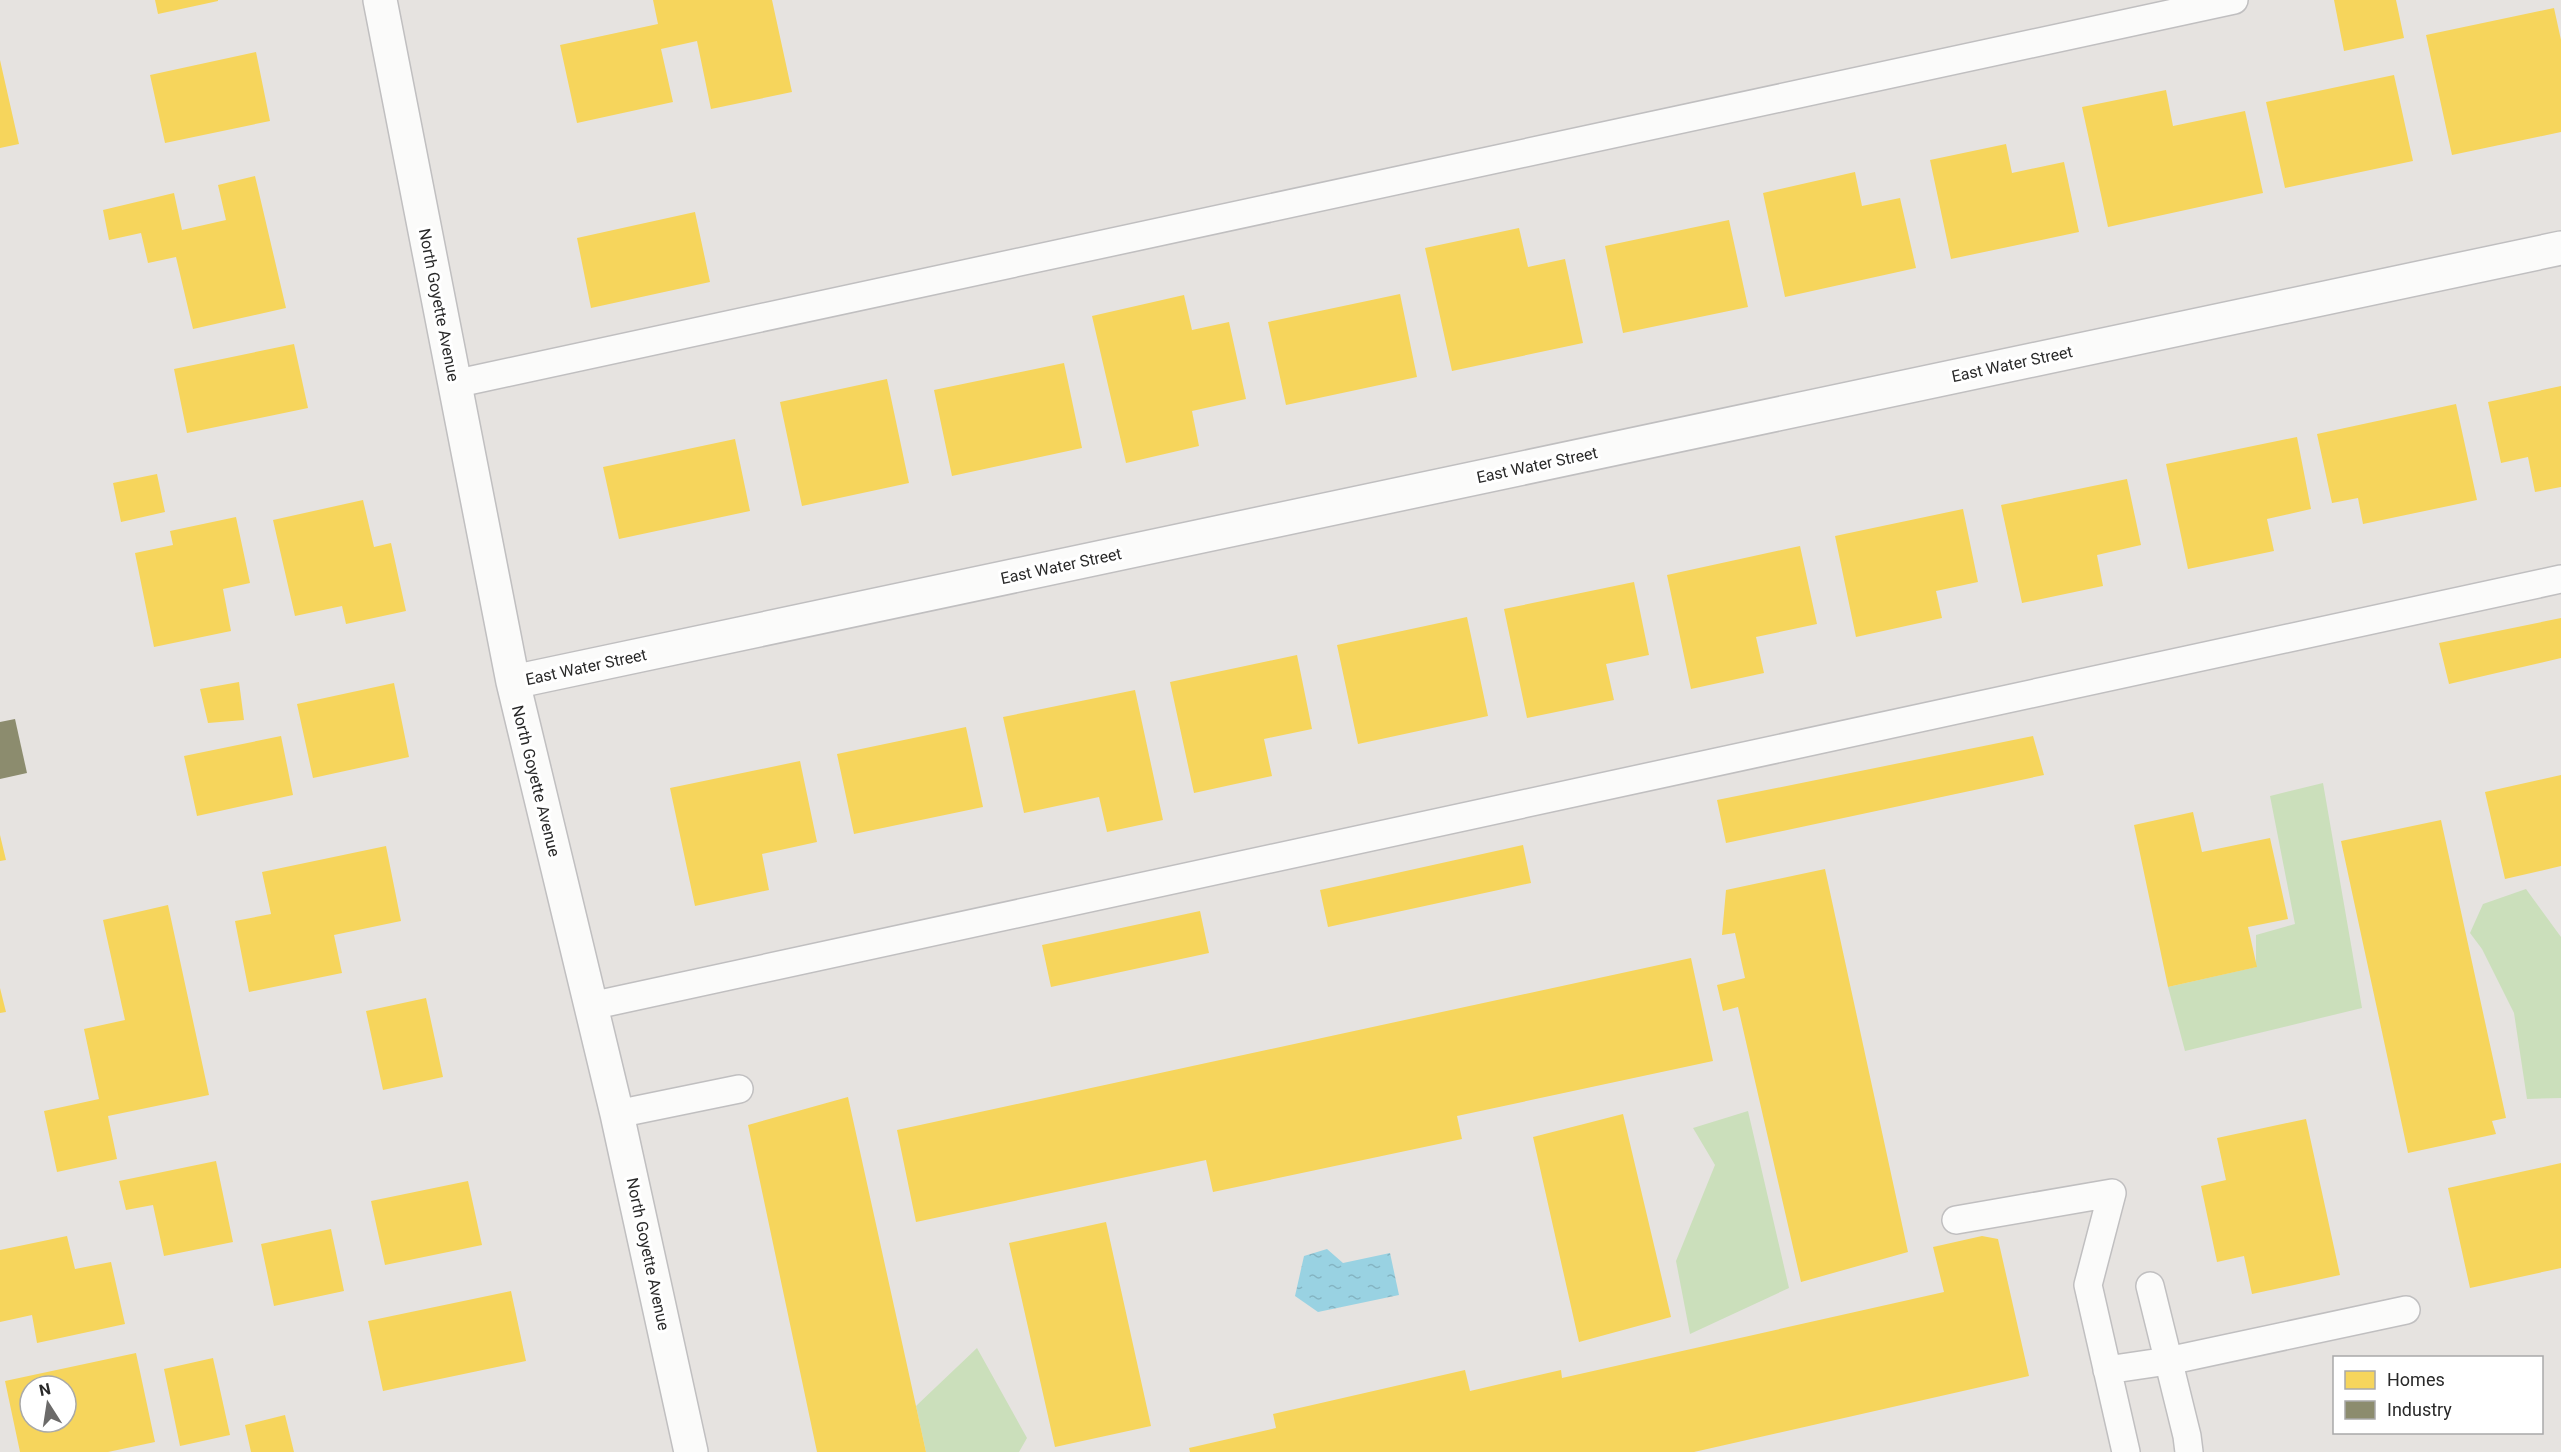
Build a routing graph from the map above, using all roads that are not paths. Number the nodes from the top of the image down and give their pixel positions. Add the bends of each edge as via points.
1 (380, 0) edge
2 (2234, 0) edge
3 (2561, 248) edge
4 (454, 384) junction
5 (2561, 579) edge
6 (513, 682) junction
7 (591, 1006) junction
8 (739, 1089) dead end
9 (617, 1114) junction
10 (1956, 1220) dead end
11 (2150, 1286) dead end
12 (2406, 1310) dead end
13 (2168, 1361) junction
14 (2107, 1370) junction
15 (691, 1452) edge
16 (2126, 1452) edge
17 (2189, 1452) edge

1 - 4 street, North Goyette Avenue
2 - 4 lane
3 - 6 street, East Water Street
4 - 6 street, North Goyette Avenue
5 - 7 lane
6 - 7 street, North Goyette Avenue
7 - 9 street, North Goyette Avenue
8 - 9 lane
9 - 15 street, North Goyette Avenue
10 - 14 lane via 2112,1192 2088,1285
11 - 13 lane
12 - 13 lane
13 - 14 lane
13 - 17 lane
14 - 16 lane

